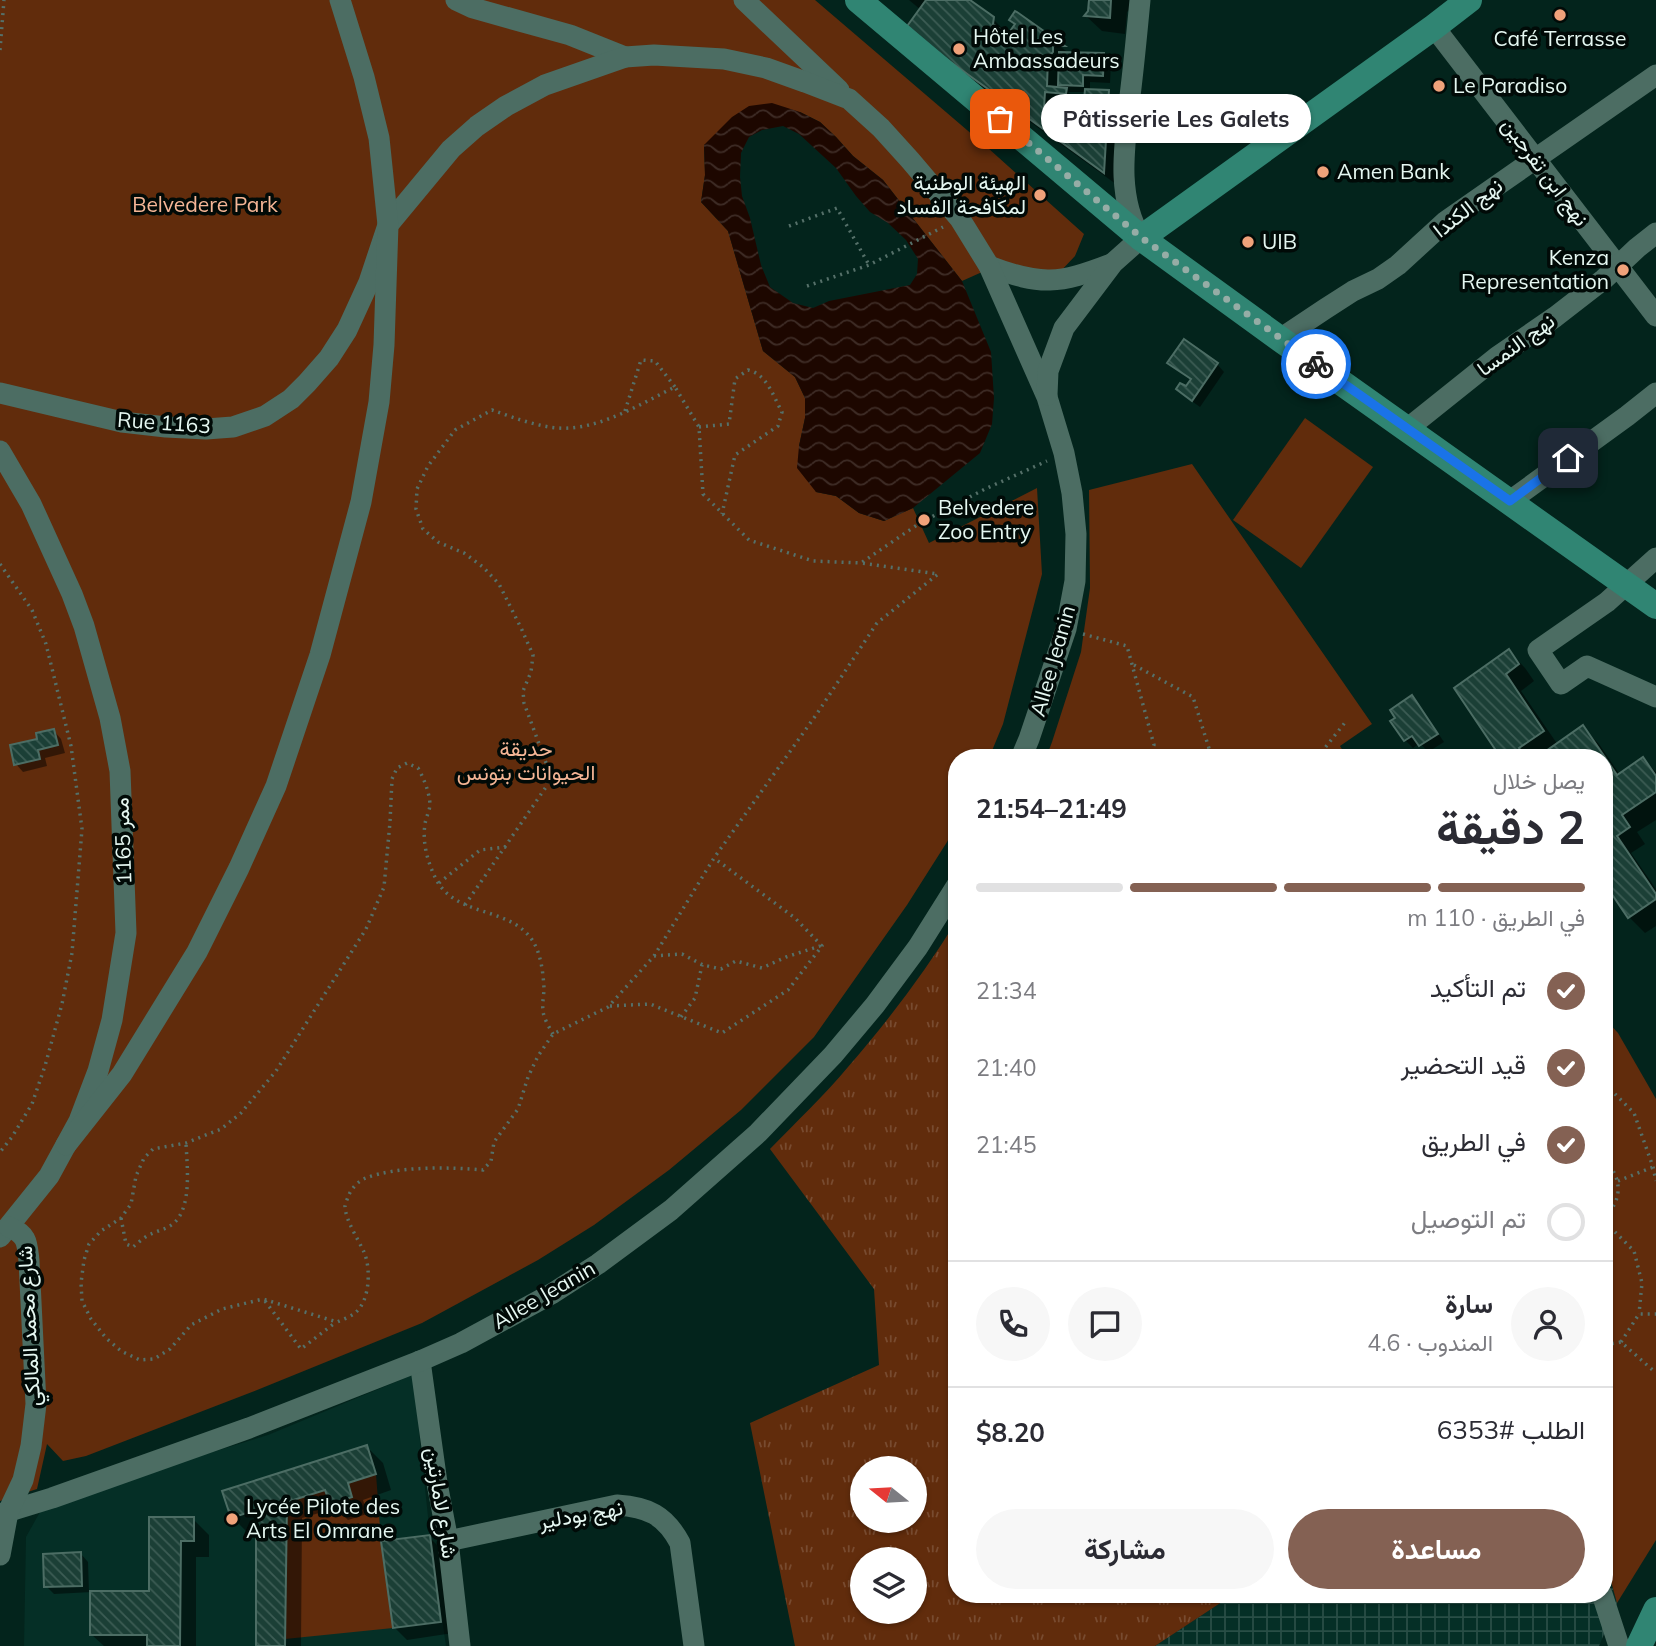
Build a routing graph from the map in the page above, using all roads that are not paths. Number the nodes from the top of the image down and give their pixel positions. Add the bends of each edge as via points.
1 (340, 0) edge
2 (456, 0) edge
3 (744, 0) edge
4 (858, 0) edge
5 (1140, 0) edge
6 (1469, 0) edge
7 (1434, 27) junction
8 (625, 57) junction
9 (1656, 75) edge
10 (849, 99) junction
11 (1536, 158) junction
12 (388, 225) junction
13 (1656, 233) edge
14 (1142, 238) junction
15 (1112, 263) junction
16 (989, 266) junction
17 (1616, 266) junction
18 (1656, 316) edge
19 (1280, 339) junction
20 (0, 393) edge
21 (1656, 393) edge
22 (1047, 397) junction
23 (1407, 429) junction
24 (0, 451) edge
25 (1510, 501) junction
26 (1656, 558) edge
27 (1628, 584) junction
28 (1656, 606) edge
29 (1656, 697) edge
30 (1025, 749) edge
31 (948, 899) edge
32 (66, 1145) junction
33 (5, 1232) edge
34 (420, 1361) junction
35 (4, 1513) edge
36 (448, 1541) junction
37 (0, 1555) edge
38 (1605, 1603) edge
39 (1656, 1610) edge
40 (460, 1646) edge
41 (694, 1646) edge
42 (1619, 1646) edge
43 (1632, 1646) edge
44 (1639, 1646) edge

1 - 12 street via 379,138
2 - 8 street
3 - 10 street, Allee Jeanin
4 - 14 main road
5 - 14 street via 1124,156 1125,192
6 - 7 main road
7 - 11 street, نهج ابن تفرجين
7 - 14 main road
8 - 10 street via 724,59 766,68
8 - 12 street via 545,85 477,126
9 - 11 street, نهج الكندا
10 - 16 street, Allee Jeanin via 881,128 960,219
11 - 17 street, نهج ابن تفرجين
11 - 19 street, نهج الكندا via 1446,221 1398,265
12 - 20 street, Rue 1163 via 362,301 341,340 291,399 265,416 233,427 166,427 111,420
12 - 32 street via 379,402 360,502 320,655 280,773 197,952 122,1074
13 - 17 street, نهج النمسا
14 - 15 street
14 - 19 main road
15 - 16 street via 1048,281
15 - 22 street via 1064,328 1048,371
16 - 22 street, Allee Jeanin
17 - 18 street, نهج ابن تفرجين
17 - 23 street, نهج النمسا
19 - 23 main road
21 - 25 street
22 - 30 street, Allee Jeanin via 1072,493 1075,581 1066,629
23 - 25 main road
24 - 32 street, ممر 1165 via 47,537 85,626 120,771 126,933 112,1020 98,1071
25 - 27 main road
26 - 27 street
27 - 28 main road
27 - 29 street via 1538,650 1562,684 1587,666
31 - 34 street, Allee Jeanin via 918,947 833,1055 758,1133 671,1210 553,1293
32 - 33 street, ممر 1165 via 49,1176
33 - 35 street, شارع محمد المالكي via 19,1231 26,1240 36,1404 23,1480
34 - 35 street, Allee Jeanin via 249,1428
34 - 36 street, شارع لامارتين
35 - 37 street, شارع محمد المالكي
36 - 40 street, شارع لامارتين
36 - 41 street, نهج بودلير via 617,1505 651,1512 680,1543
38 - 42 street
39 - 43 street
39 - 44 main road

